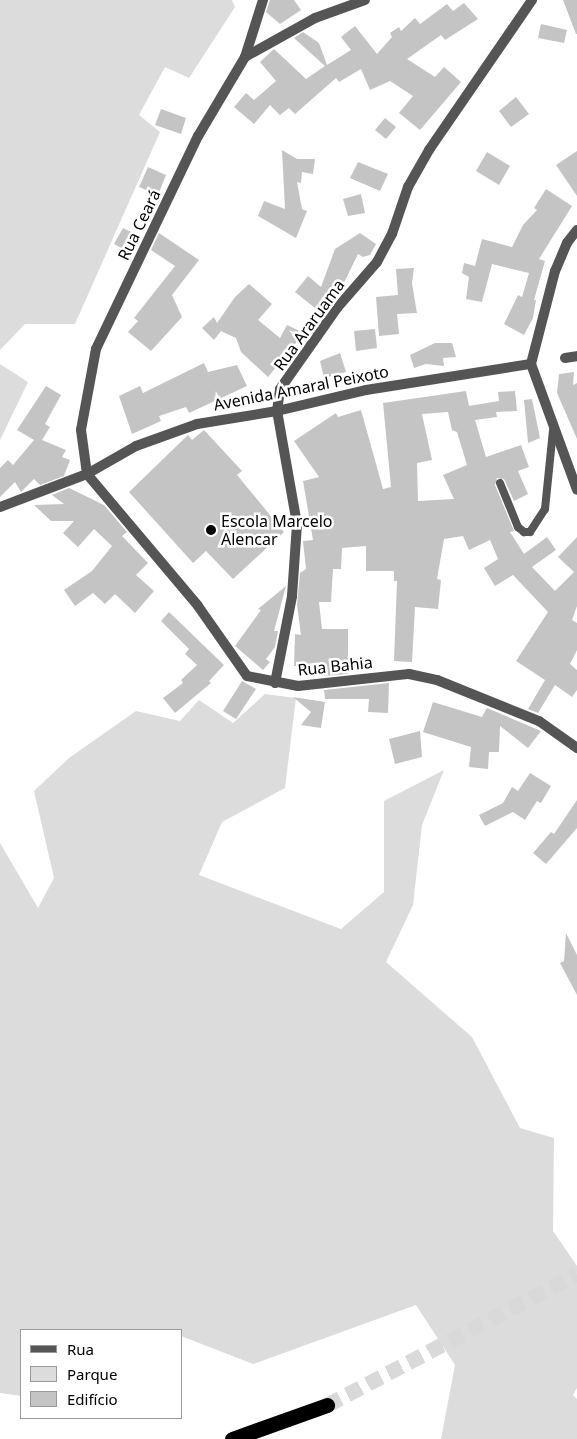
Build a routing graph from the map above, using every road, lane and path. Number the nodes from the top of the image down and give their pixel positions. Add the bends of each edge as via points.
1 (263, 0) edge
2 (365, 0) edge
3 (532, 0) edge
4 (245, 56) junction
5 (577, 230) edge
6 (577, 356) edge
7 (565, 358) dead end
8 (531, 364) junction
9 (277, 411) junction
10 (553, 430) junction
11 (86, 474) junction
12 (500, 483) dead end
13 (577, 490) edge
14 (0, 507) edge
15 (275, 683) junction
16 (577, 748) edge
17 (327, 1405) tunnel mouth
18 (232, 1439) edge

1 - 4 street, Rua Ceará
2 - 4 street via 314,18
3 - 9 street, Rua Araruama via 429,150 408,187 392,234 377,262 336,308 280,389
4 - 11 street, Rua Ceará via 198,136 96,349 81,430
5 - 8 street via 567,243 555,271
6 - 7 street
8 - 9 street, Avenida Amaral Peixoto via 366,390
8 - 10 street
9 - 11 street, Avenida Amaral Peixoto via 197,424 136,446
9 - 15 street, Rua Araruama via 297,524 292,596
10 - 12 lane via 544,509 530,532 518,527
10 - 13 street
11 - 14 street, Avenida Amaral Peixoto
11 - 15 street, Rua Bahia via 198,606 247,676
15 - 16 street, Rua Bahia via 298,686 409,674 438,680 539,721
17 - 18 highway

